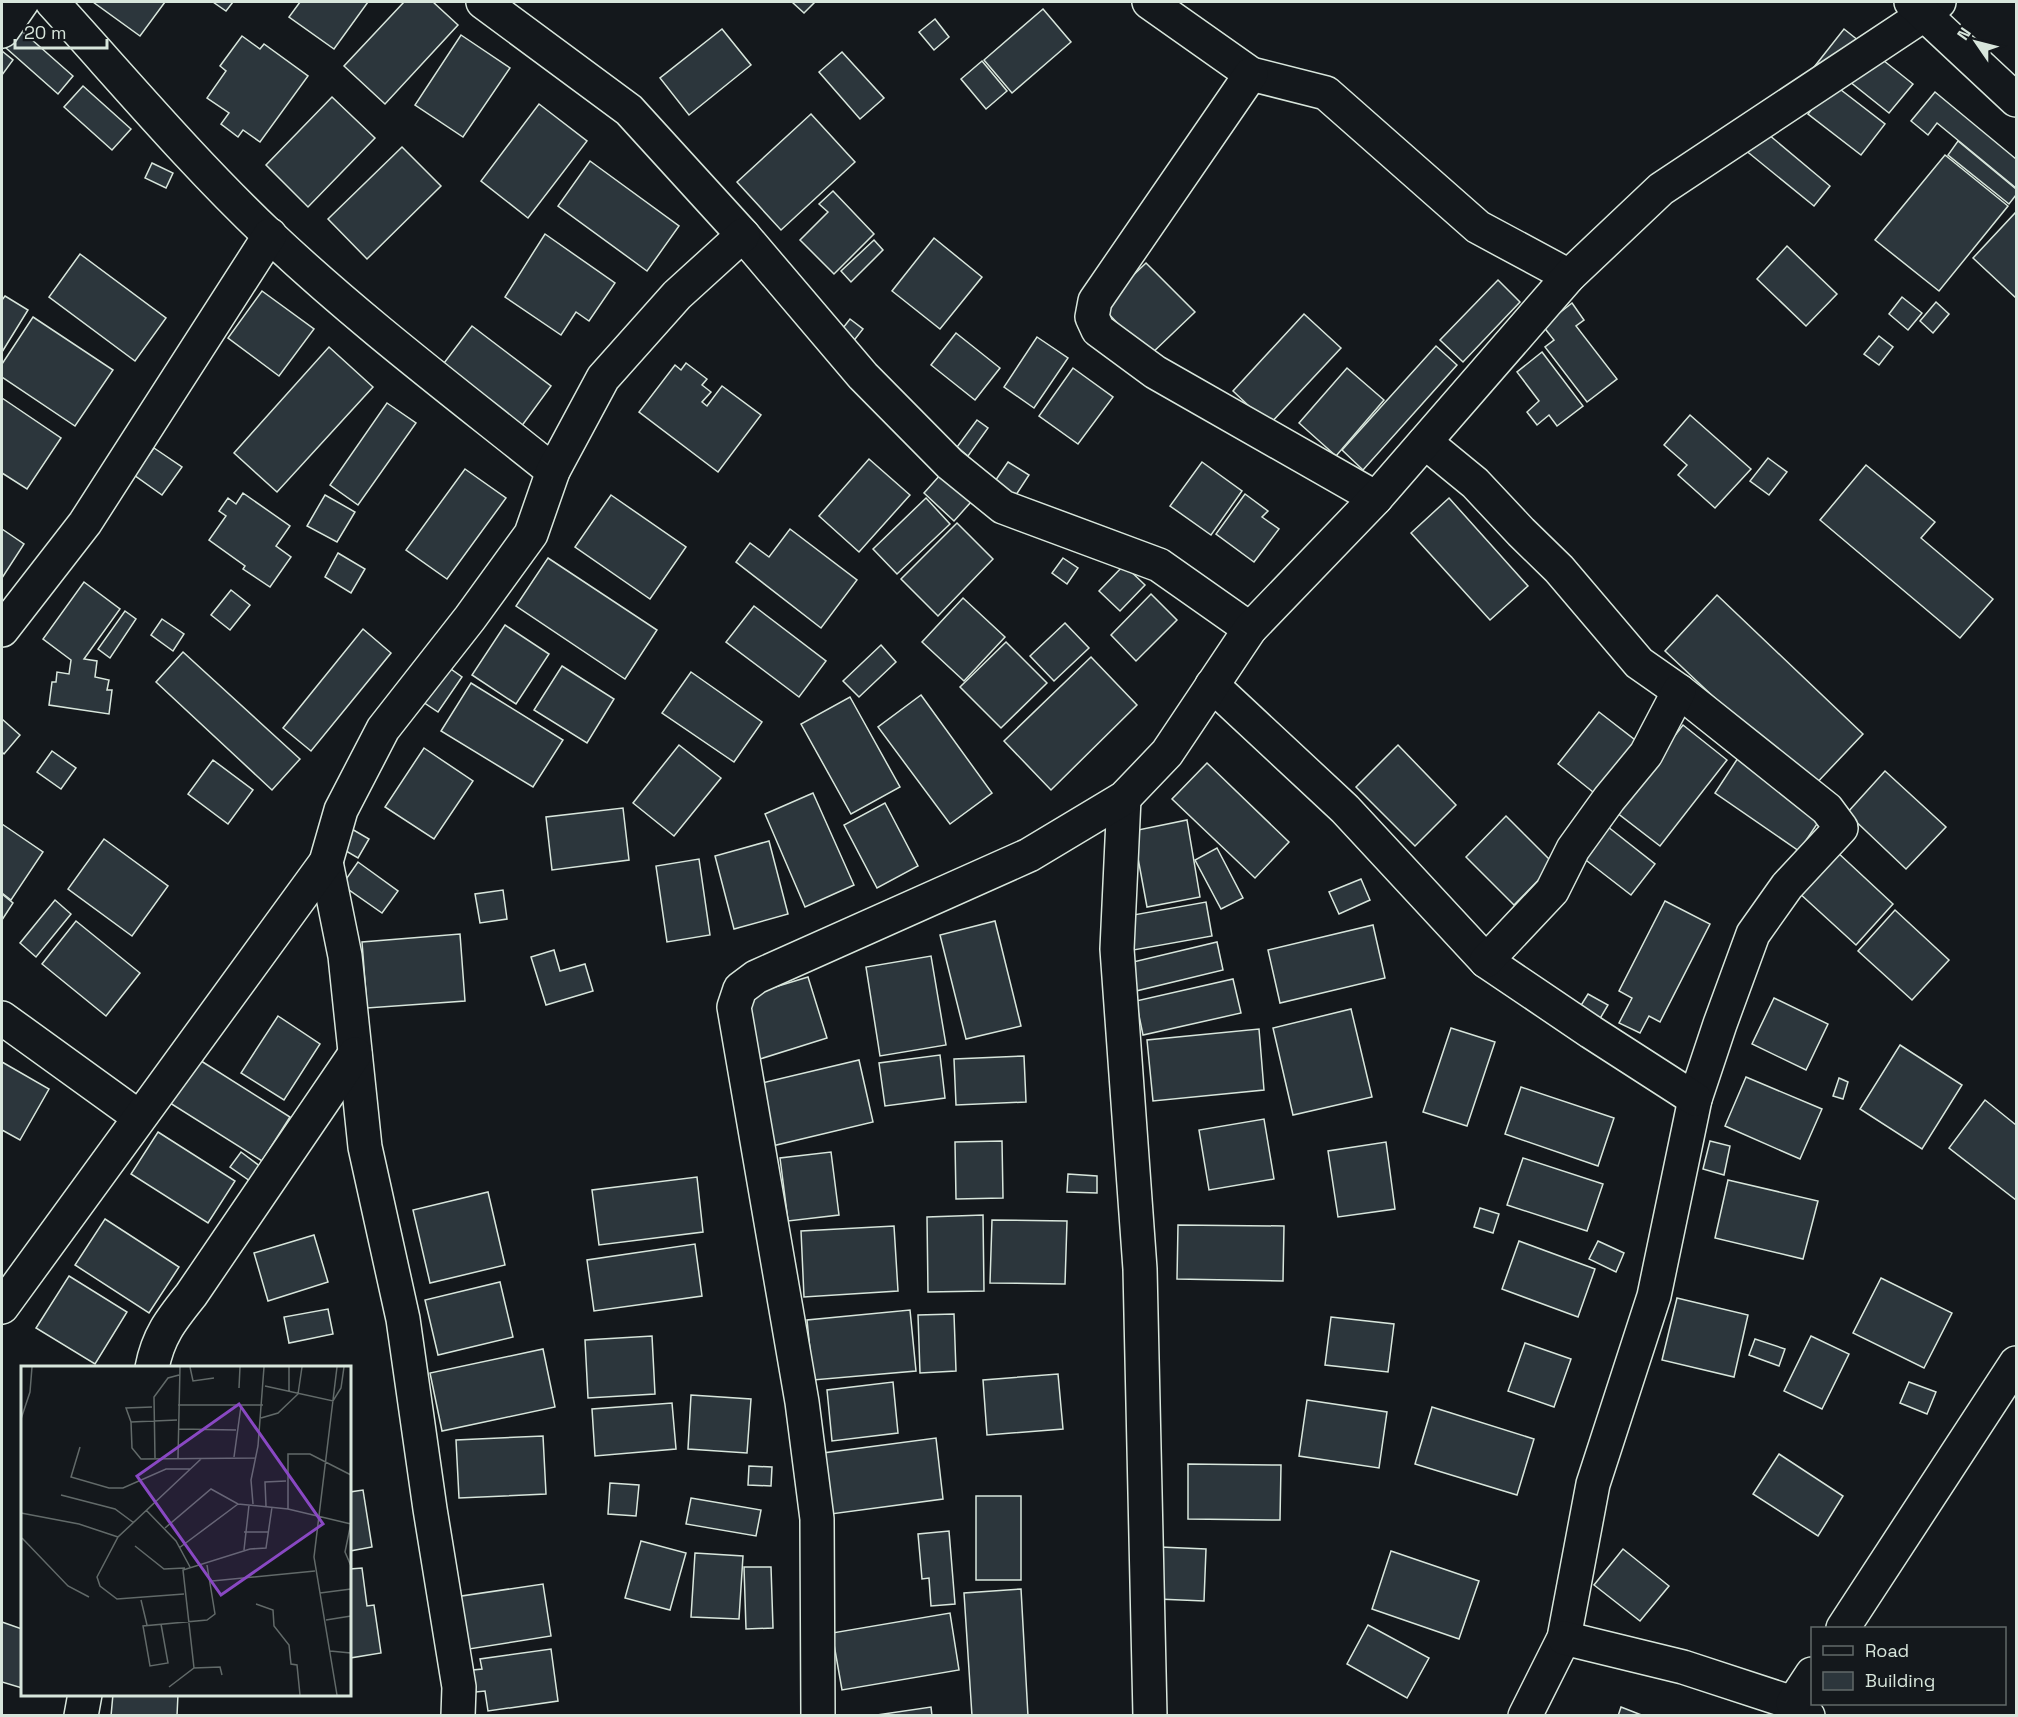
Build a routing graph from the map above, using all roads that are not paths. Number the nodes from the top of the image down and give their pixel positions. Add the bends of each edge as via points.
1 (22, 2) edge
2 (52, 2) edge
3 (483, 2) edge
4 (1149, 2) edge
5 (1925, 6) edge
6 (2, 31) edge
7 (1251, 74) junction
8 (2016, 100) edge
9 (270, 235) junction
10 (743, 235) junction
11 (1569, 276) junction
12 (1425, 442) junction
13 (553, 471) junction
14 (1376, 498) junction
15 (1250, 629) junction
16 (2, 630) edge
17 (1212, 684) junction
18 (1679, 691) junction
19 (1124, 798) junction
20 (326, 862) junction
21 (1486, 961) junction
22 (2, 1018) edge
23 (355, 1054) junction
24 (1695, 1099) junction
25 (139, 1117) junction
26 (2, 1307) edge
27 (2016, 1363) edge
28 (152, 1366) edge
29 (1844, 1627) edge
30 (1563, 1638) junction
31 (1811, 1677) edge
32 (85, 1696) edge
33 (1801, 1709) edge
34 (81, 1716) edge
35 (458, 1716) edge
36 (819, 1716) edge
37 (1150, 1716) edge
38 (1525, 1716) edge

1 - 6 street
2 - 9 street via 216,182
3 - 10 street via 629,110
4 - 7 street
5 - 8 street
5 - 11 street via 1661,189
7 - 11 street via 1326,93 1478,227
7 - 14 street via 1095,301 1092,317 1098,330 1155,372
9 - 13 street via 378,332
9 - 16 street via 85,523
10 - 13 street via 677,295 603,378
10 - 15 street via 863,376 950,464 1003,507 1159,565
11 - 12 street
12 - 14 street
12 - 18 street via 1475,483 1559,569 1639,663
13 - 20 street via 531,534 383,729 341,810
14 - 15 street
15 - 17 street
17 - 19 street via 1167,753
17 - 21 street via 1345,809
18 - 21 street via 1646,754 1573,849 1552,891
18 - 24 street via 1827,809 1841,828 1787,886 1753,934
19 - 36 street via 1029,855 756,977 740,989 735,1007 802,1402 817,1519
19 - 37 street via 1117,949 1140,1269
20 - 23 street via 345,956
20 - 25 street
21 - 24 street
22 - 25 street
23 - 28 street via 171,1321 156,1346
23 - 35 street via 365,1147 403,1319 459,1687
24 - 30 street via 1654,1296 1593,1484
25 - 26 street
27 - 29 street
30 - 33 street via 1683,1667
30 - 38 street
31 - 33 street
32 - 34 street

